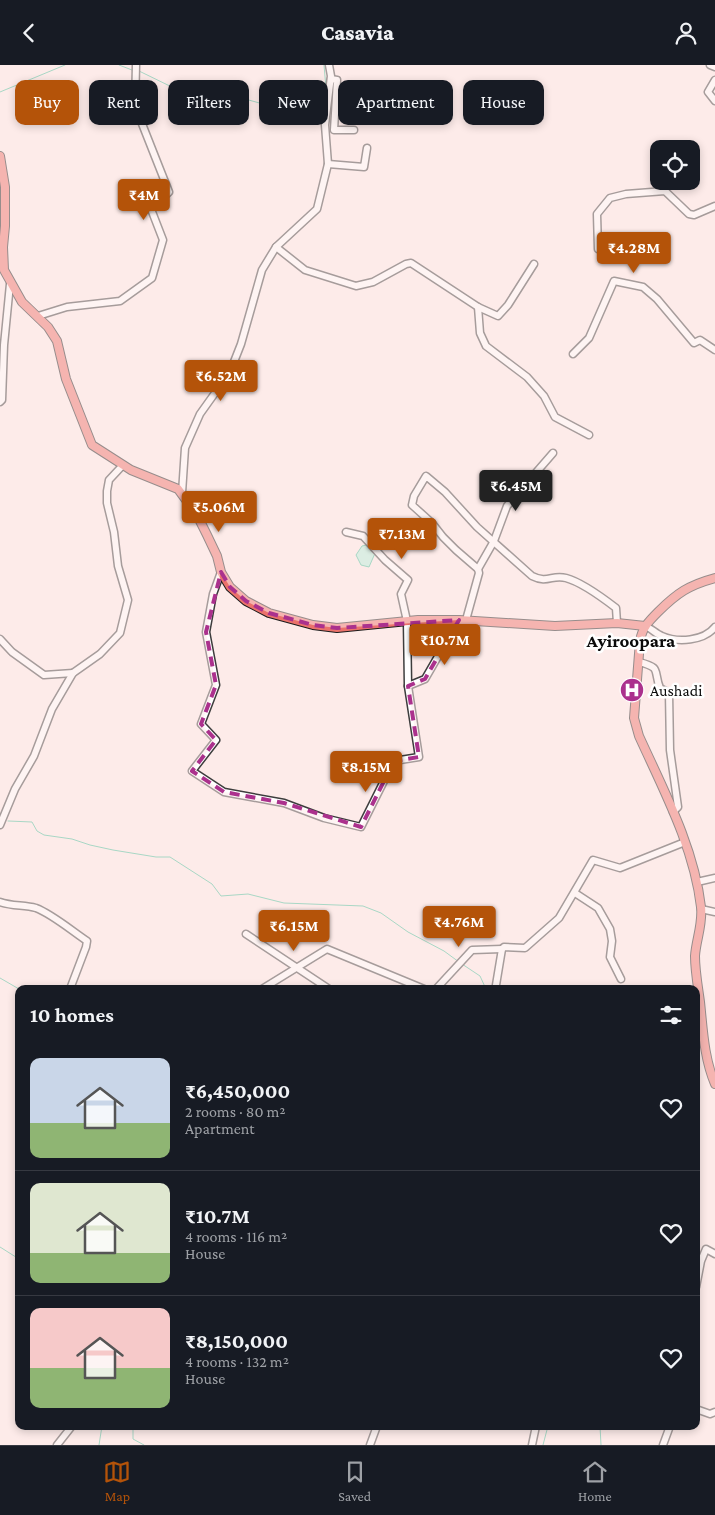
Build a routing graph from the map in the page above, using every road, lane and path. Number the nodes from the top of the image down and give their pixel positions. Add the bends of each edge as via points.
1 (136, 65) edge
2 (329, 65) edge
3 (710, 65) edge
4 (715, 67) edge
5 (331, 79) junction
6 (715, 80) edge
7 (715, 101) edge
8 (354, 130) dead end
9 (367, 148) dead end
10 (0, 156) edge
11 (328, 164) junction
12 (715, 206) edge
13 (276, 247) junction
14 (598, 249) dead end
15 (534, 264) dead end
16 (10, 284) junction
17 (478, 307) junction
18 (38, 316) junction
19 (715, 350) edge
20 (573, 354) dead end
21 (0, 402) edge
22 (589, 435) dead end
23 (553, 453) dead end
24 (123, 465) junction
25 (182, 493) junction
26 (346, 532) dead end
27 (494, 541) junction
28 (478, 569) junction
29 (221, 572) junction
30 (715, 578) edge
31 (462, 620) junction
32 (407, 621) junction
33 (617, 623) junction
34 (645, 626) junction
35 (715, 627) edge
36 (0, 639) edge
37 (639, 662) junction
38 (74, 673) junction
39 (408, 686) junction
40 (673, 812) junction
41 (0, 825) edge
42 (685, 842) junction
43 (715, 877) edge
44 (697, 882) junction
45 (575, 893) junction
46 (0, 902) edge
47 (701, 909) junction
48 (715, 912) edge
49 (246, 934) dead end
50 (502, 949) junction
51 (298, 967) junction
52 (621, 979) dead end
53 (72, 985) edge
54 (269, 985) edge
55 (323, 985) edge
56 (414, 985) edge
57 (440, 985) edge
58 (496, 985) edge
59 (698, 985) edge
60 (700, 1004) edge
61 (715, 1084) edge
62 (715, 1254) edge
63 (700, 1266) edge
64 (700, 1410) edge
65 (715, 1412) edge
66 (69, 1430) edge
67 (376, 1430) edge
68 (535, 1430) edge
69 (669, 1430) edge
70 (56, 1445) edge
71 (370, 1445) edge
72 (532, 1445) edge
73 (663, 1445) edge

1 - 18 street via 136,106 170,191 151,209 163,240 152,278 120,301 67,307
2 - 5 street
3 - 4 street
5 - 8 street via 337,80 334,130
5 - 11 street via 325,125
6 - 7 street via 708,92
9 - 11 street via 364,167
10 - 16 main road via 5,194 2,247 4,270
11 - 13 street via 317,209
12 - 14 street via 689,214 665,191 626,193 610,198 597,215
13 - 17 street via 305,270 356,285 373,282 410,263
13 - 25 street via 262,270 230,371 200,414 185,448
15 - 17 street via 498,316
16 - 18 main road via 22,302
16 - 21 street
17 - 22 street via 480,333 486,346 527,377 544,396 555,417
18 - 24 main road via 57,341 66,379 92,445
19 - 20 street via 700,340 694,343 643,287 614,281 589,338
23 - 27 street via 507,505
24 - 25 main road
24 - 38 street via 109,480 107,503 118,566 128,600 120,633 100,654
25 - 29 main road via 207,535
26 - 32 street via 364,536 408,580 401,593
27 - 28 street
27 - 28 street via 426,477 412,505
27 - 33 street via 532,576 540,580 566,578 611,604 617,610
28 - 31 street
29 - 32 main road via 230,587 246,601 269,613 313,625 337,628
29 - 39 street via 206,632 216,685 202,724 216,740 192,771 224,792 284,803 361,827 394,761 419,757
30 - 34 main road via 683,590
31 - 32 main road
31 - 33 main road via 555,626
31 - 39 street via 425,679
32 - 39 street
33 - 34 main road
34 - 35 street via 661,636 675,639 702,636
34 - 37 main road via 641,633
36 - 38 street via 44,675
37 - 40 main road via 634,717 639,736
37 - 40 street via 652,665 660,688 669,693 670,749 678,807
38 - 41 street via 52,709 34,756
40 - 42 main road
42 - 44 main road
42 - 45 street via 620,868 593,860
43 - 44 street
44 - 47 main road
45 - 50 street via 559,918 525,947
45 - 52 street via 598,907 610,929 610,957
46 - 53 street via 39,909 87,941
47 - 48 street
47 - 59 main road via 695,956
49 - 51 street
50 - 57 street via 472,950
50 - 58 street
51 - 54 street
51 - 55 street
51 - 56 street via 327,949
60 - 61 main road via 705,1050
62 - 63 street via 706,1249
64 - 65 street via 710,1414
66 - 70 street
67 - 71 street
68 - 72 street
69 - 73 street

